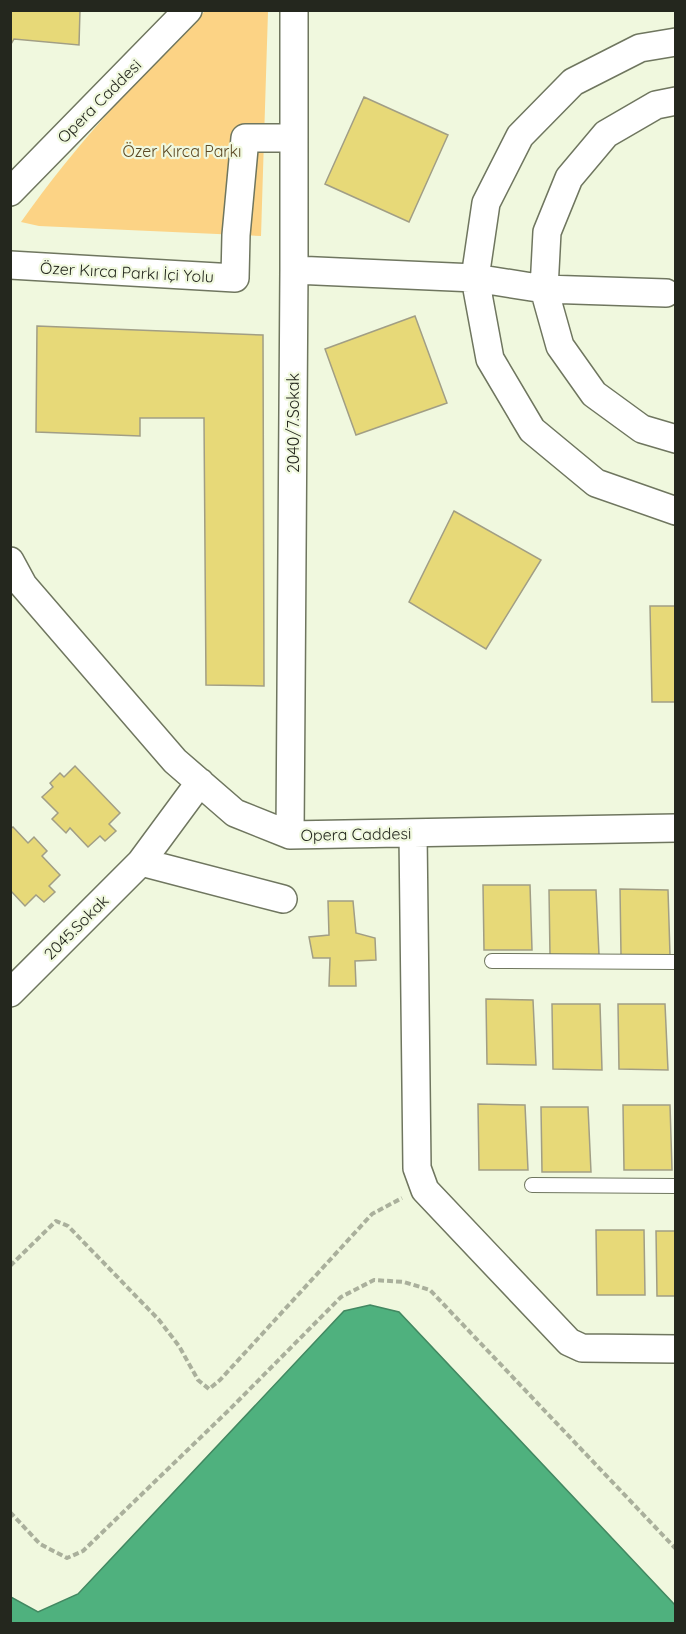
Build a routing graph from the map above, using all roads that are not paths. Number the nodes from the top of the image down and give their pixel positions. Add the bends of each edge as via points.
1 (188, 10) edge
2 (294, 10) edge
3 (675, 42) edge
4 (675, 101) edge
5 (294, 138) junction
6 (10, 192) edge
7 (10, 265) edge
8 (294, 270) junction
9 (475, 278) junction
10 (544, 289) junction
11 (666, 293) dead end
12 (675, 439) edge
13 (675, 512) edge
14 (10, 561) edge
15 (17, 592) edge
16 (200, 782) junction
17 (675, 828) edge
18 (412, 833) junction
19 (290, 835) junction
20 (141, 862) junction
21 (283, 899) dead end
22 (492, 962) dead end
23 (675, 962) edge
24 (10, 993) edge
25 (532, 1185) dead end
26 (675, 1186) edge
27 (675, 1349) edge

1 - 6 street, Opera Caddesi
2 - 5 street, 2040/7.Sokak
3 - 9 street via 640,48 573,82 520,135 486,203
4 - 10 street via 656,105 606,134 569,178 547,232
5 - 7 street, Özer Kırca Parkı İçi Yolu via 245,138 235,278
5 - 8 street, 2040/7.Sokak
8 - 9 street
8 - 19 street, 2040/7.Sokak
9 - 10 street
9 - 13 street via 490,359 532,430 596,483
10 - 11 street
10 - 12 street via 560,346 594,394 642,429
14 - 15 street, Opera Caddesi
15 - 16 street, Opera Caddesi via 175,761
16 - 19 street, Opera Caddesi via 236,813
16 - 20 street, 2045.Sokak
17 - 18 street, Opera Caddesi
18 - 19 street, Opera Caddesi
18 - 27 street via 417,1168 425,1190 569,1342 582,1348
20 - 21 street
20 - 24 street, 2045.Sokak
22 - 23 lane
25 - 26 lane

